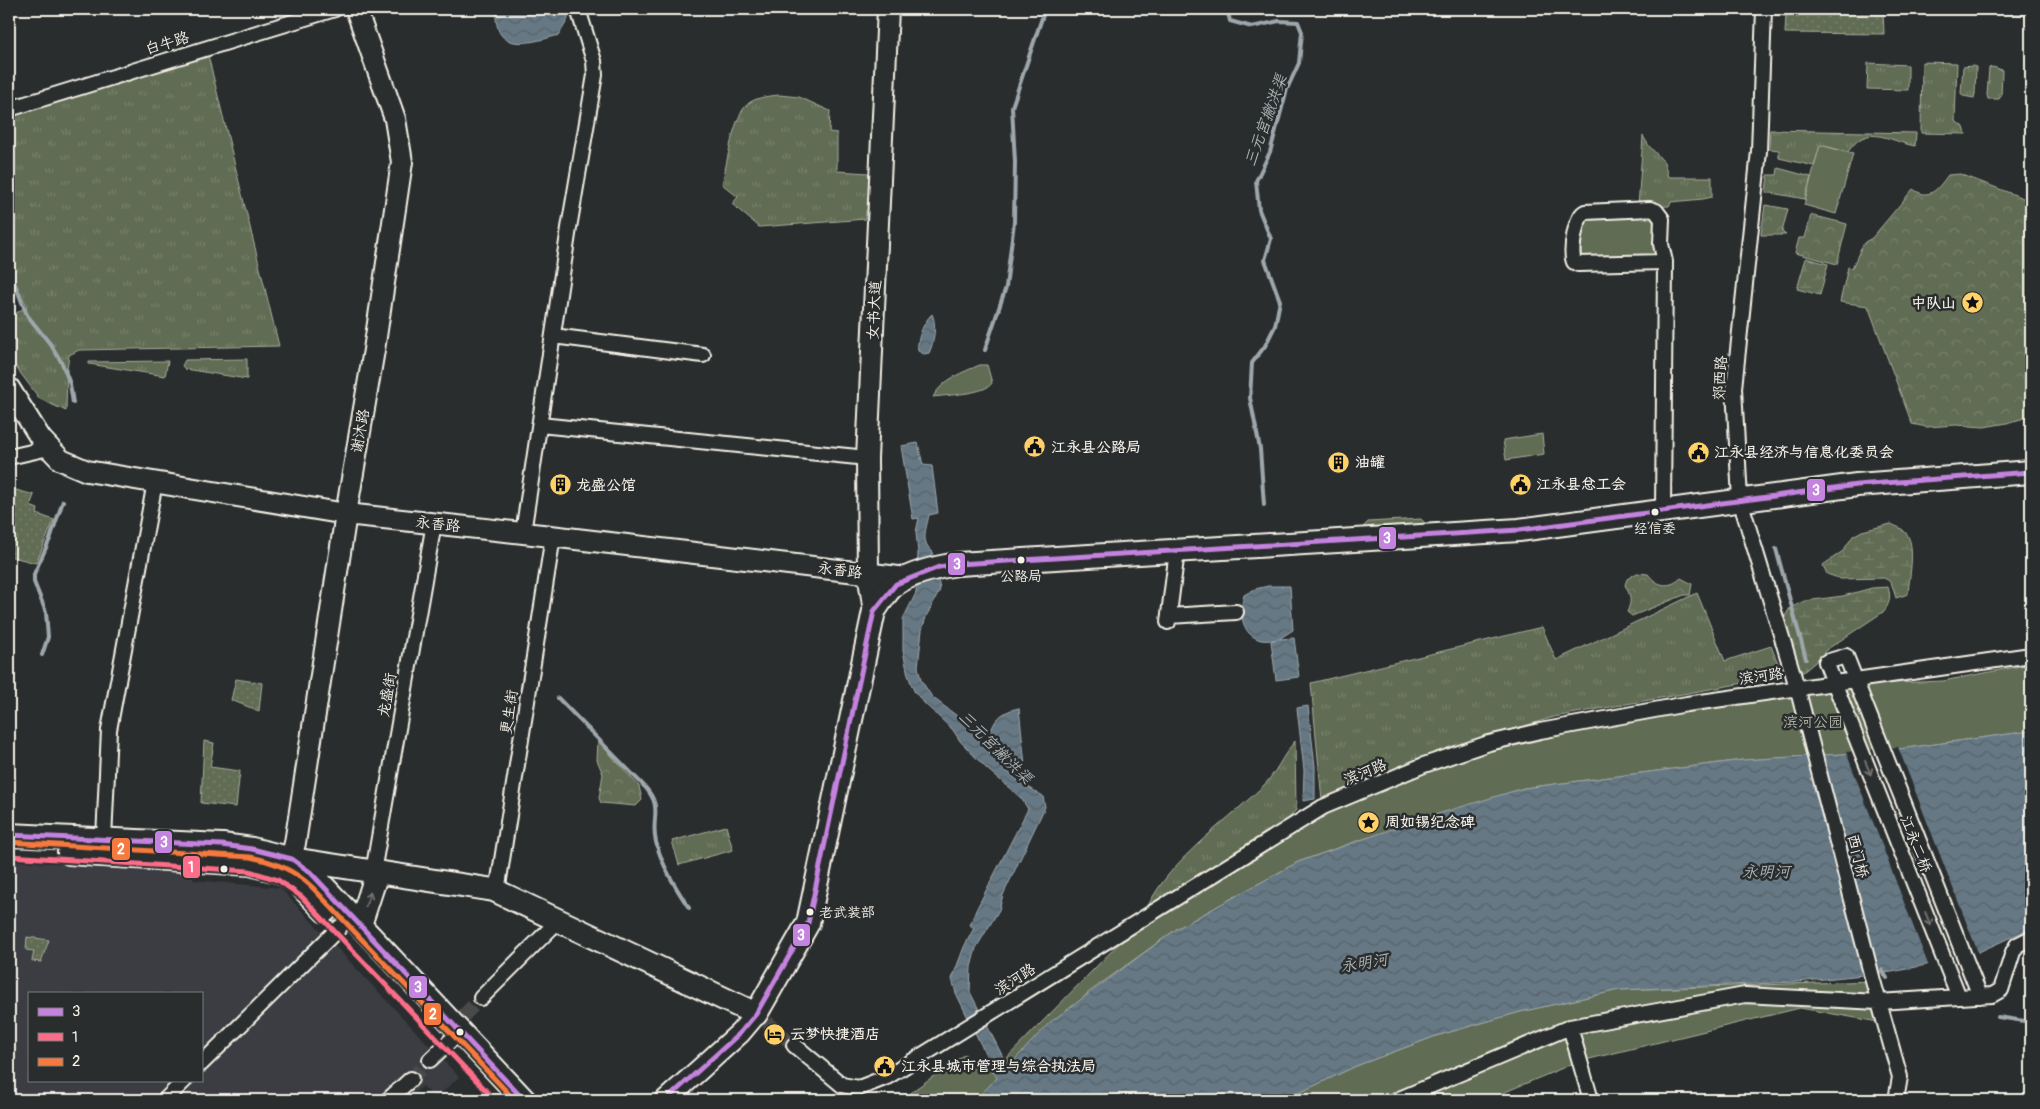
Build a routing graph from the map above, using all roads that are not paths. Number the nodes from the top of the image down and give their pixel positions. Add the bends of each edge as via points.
1 (335, 9) edge
2 (356, 9) edge
3 (578, 9) edge
4 (888, 9) edge
5 (1764, 9) edge
6 (9, 109) edge
7 (1665, 262) junction
8 (553, 336) junction
9 (703, 355) dead end
10 (9, 388) edge
11 (540, 425) junction
12 (49, 448) junction
13 (9, 457) edge
14 (868, 458) junction
15 (2031, 472) edge
16 (155, 482) junction
17 (1740, 500) junction
18 (1663, 511) junction
19 (346, 514) junction
20 (434, 523) junction
21 (523, 533) junction
22 (552, 536) junction
23 (1176, 551) junction
24 (868, 574) junction
25 (907, 578) junction
26 (880, 603) junction
27 (1236, 612) dead end
28 (2031, 655) edge
29 (1855, 680) junction
30 (1834, 682) junction
31 (1797, 688) junction
32 (1811, 739) joint
33 (297, 829) junction
34 (9, 835) edge
35 (104, 839) junction
36 (9, 849) edge
37 (292, 859) junction
38 (254, 860) junction
39 (375, 873) junction
40 (324, 878) junction
41 (497, 892) junction
42 (558, 921) junction
43 (350, 926) junction
44 (2031, 938) edge
45 (1980, 996) junction
46 (1959, 997) junction
47 (481, 998) tunnel mouth
48 (1878, 1002) junction
49 (762, 1018) junction
50 (1570, 1027) junction
51 (456, 1028) junction
52 (794, 1045) tunnel mouth
53 (430, 1060) tunnel mouth
54 (202, 1063) edge
55 (411, 1079) tunnel mouth
56 (183, 1082) edge
57 (165, 1100) edge
58 (388, 1100) edge
59 (505, 1100) edge
60 (524, 1100) edge
61 (666, 1100) edge
62 (1397, 1100) edge
63 (1591, 1100) edge
64 (1896, 1100) edge

1 - 6 street, 白牛路
2 - 19 main road, 谢沐路 via 395,119 402,162
3 - 8 street via 594,61 594,75
4 - 14 main road, 女书大道
5 - 17 street, 郊西路 via 1759,151 1734,388
7 - 7 street via 1661,244 1662,219 1656,211 1584,212 1577,221 1572,254 1578,264
7 - 18 street
8 - 9 street
8 - 11 street
10 - 12 main road, 永香路
11 - 14 street
11 - 21 street
12 - 13 street
12 - 16 main road, 永香路 via 61,460 88,471
14 - 24 main road, 女书大道
15 - 17 main road via 1857,485
16 - 19 main road, 永香路
16 - 35 street via 109,730
17 - 18 main road
17 - 31 street, 郊西路
18 - 23 main road via 1519,530
19 - 20 main road, 永香路
19 - 33 main road, 谢沐路
20 - 21 main road, 永香路
20 - 39 street, 龙盛街
21 - 22 main road, 永香路
22 - 24 main road, 永香路
22 - 41 street, 更生街
23 - 25 main road via 958,564
23 - 27 street via 1168,619
24 - 25 main road, 永香路
24 - 26 main road, 女书大道
25 - 26 main road via 896,584
26 - 49 main road via 808,923
28 - 29 street, 滨河路
29 - 30 street, 滨河路
29 - 30 street, 江永二桥 via 1846,656 1826,662
29 - 45 street, 江永二桥
30 - 31 street, 滨河路
30 -> 46 street, 江永二桥
31 - 32 street, 郊西路
31 - 52 street, 滨河路 via 1687,704 1489,743 1344,798 1316,812 887,1077 859,1088 842,1085
32 - 48 street, 西门桥
33 - 37 main road, 谢沐路
33 - 38 main road via 287,841
33 - 40 main road
34 - 35 main road
35 - 38 main road via 222,845
36 - 38 main road
37 - 38 main road
37 - 40 main road
38 - 40 main road via 298,882
39 - 40 main road
39 - 41 main road
43 -> 39 main road
40 - 43 main road
41 - 42 main road
42 - 47 street
42 - 49 main road
43 - 51 main road
43 - 54 street
44 - 45 street via 2017,945 2001,990
45 - 46 street
46 - 48 street
48 - 50 street via 1745,995
48 - 64 street, 西门桥 via 1900,1077
49 - 61 main road via 740,1032
50 - 62 street
50 - 63 street
51 - 53 street
51 - 59 main road
51 - 60 main road
55 - 58 street
56 - 57 street

